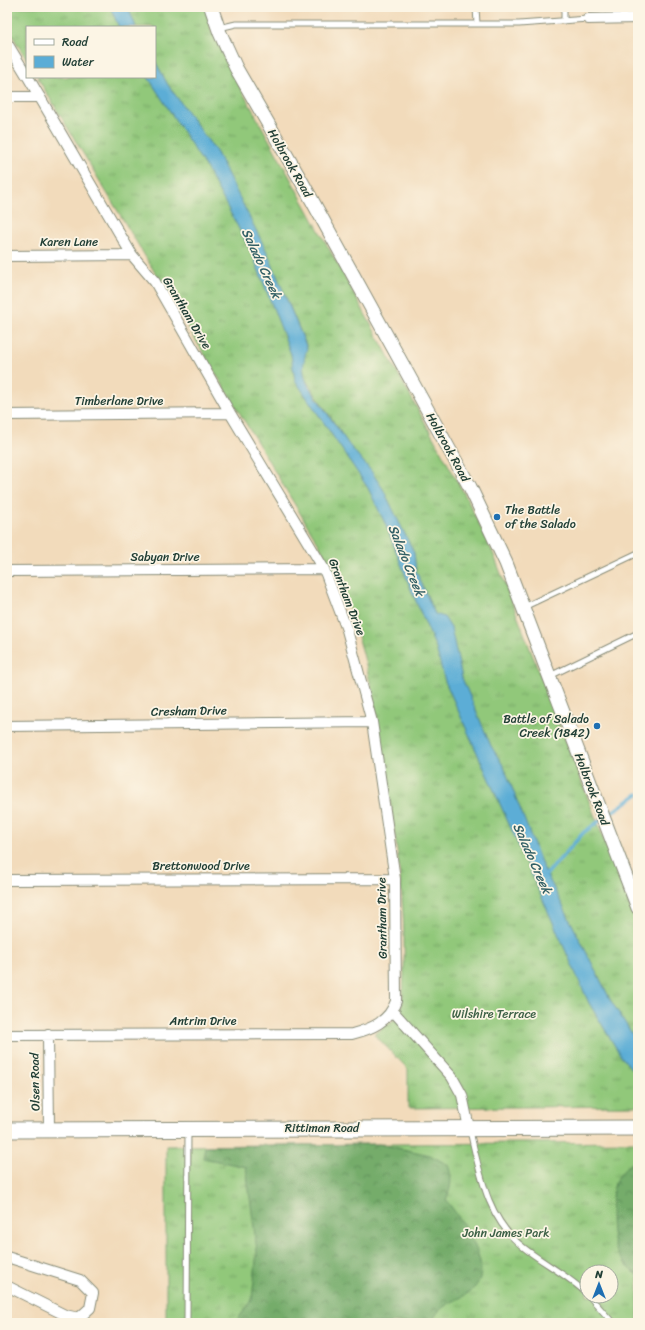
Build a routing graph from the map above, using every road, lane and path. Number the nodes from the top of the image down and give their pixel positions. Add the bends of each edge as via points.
1 (211, 7) edge
2 (476, 7) edge
3 (564, 7) edge
4 (638, 18) edge
5 (588, 19) joint
6 (564, 21) junction
7 (477, 24) junction
8 (218, 28) junction
9 (7, 43) edge
10 (26, 75) edge
11 (28, 78) edge
12 (7, 97) edge
13 (40, 97) junction
14 (132, 255) junction
15 (7, 256) edge
16 (230, 413) junction
17 (7, 415) edge
18 (638, 553) edge
19 (324, 569) junction
20 (7, 570) edge
21 (523, 607) junction
22 (638, 633) edge
23 (549, 676) junction
24 (372, 722) junction
25 (7, 726) edge
26 (395, 879) junction
27 (7, 880) edge
28 (638, 908) edge
29 (393, 1011) junction
30 (48, 1034) junction
31 (7, 1035) edge
32 (469, 1128) junction
33 (638, 1128) edge
34 (49, 1129) junction
35 (188, 1129) junction
36 (7, 1130) edge
37 (7, 1257) edge
38 (7, 1286) edge
39 (579, 1286) edge
40 (596, 1304) edge
41 (187, 1323) edge
42 (613, 1323) edge

1 - 8 street, Holbrook Road
2 - 7 lane
3 - 6 lane
4 - 5 street
5 - 6 lane
6 - 7 lane
7 - 8 lane via 236,24
8 - 21 street, Holbrook Road via 246,88 303,184 470,487 506,562
9 - 10 street, Grantham Drive
11 - 13 street, Grantham Drive
12 - 13 street
13 - 14 street, Grantham Drive
14 - 15 street, Karen Lane
14 - 16 street, Grantham Drive via 155,282
16 - 17 street, Timberlane Drive
16 - 19 street, Grantham Drive
18 - 21 lane
19 - 20 street, Sabyan Drive
19 - 24 street, Grantham Drive via 347,630
21 - 23 street, Holbrook Road
22 - 23 lane
23 - 28 street, Holbrook Road
24 - 25 street, Cresham Drive
24 - 26 street, Grantham Drive
26 - 27 street, Brettonwood Drive
26 - 29 street, Grantham Drive via 396,1001
29 - 30 street, Antrim Drive via 377,1025 352,1034
29 - 32 street via 458,1086
30 - 31 street, Antrim Drive
30 - 34 street, Olsen Road
32 - 33 main road, Rittiman Road
32 - 35 main road, Rittiman Road
32 - 39 lane via 484,1192 498,1218 522,1247
34 - 35 main road, Rittiman Road
34 - 36 main road, Rittiman Road
35 - 41 lane
37 - 38 street via 80,1280 93,1293 90,1308 79,1318 65,1315
40 - 42 lane

